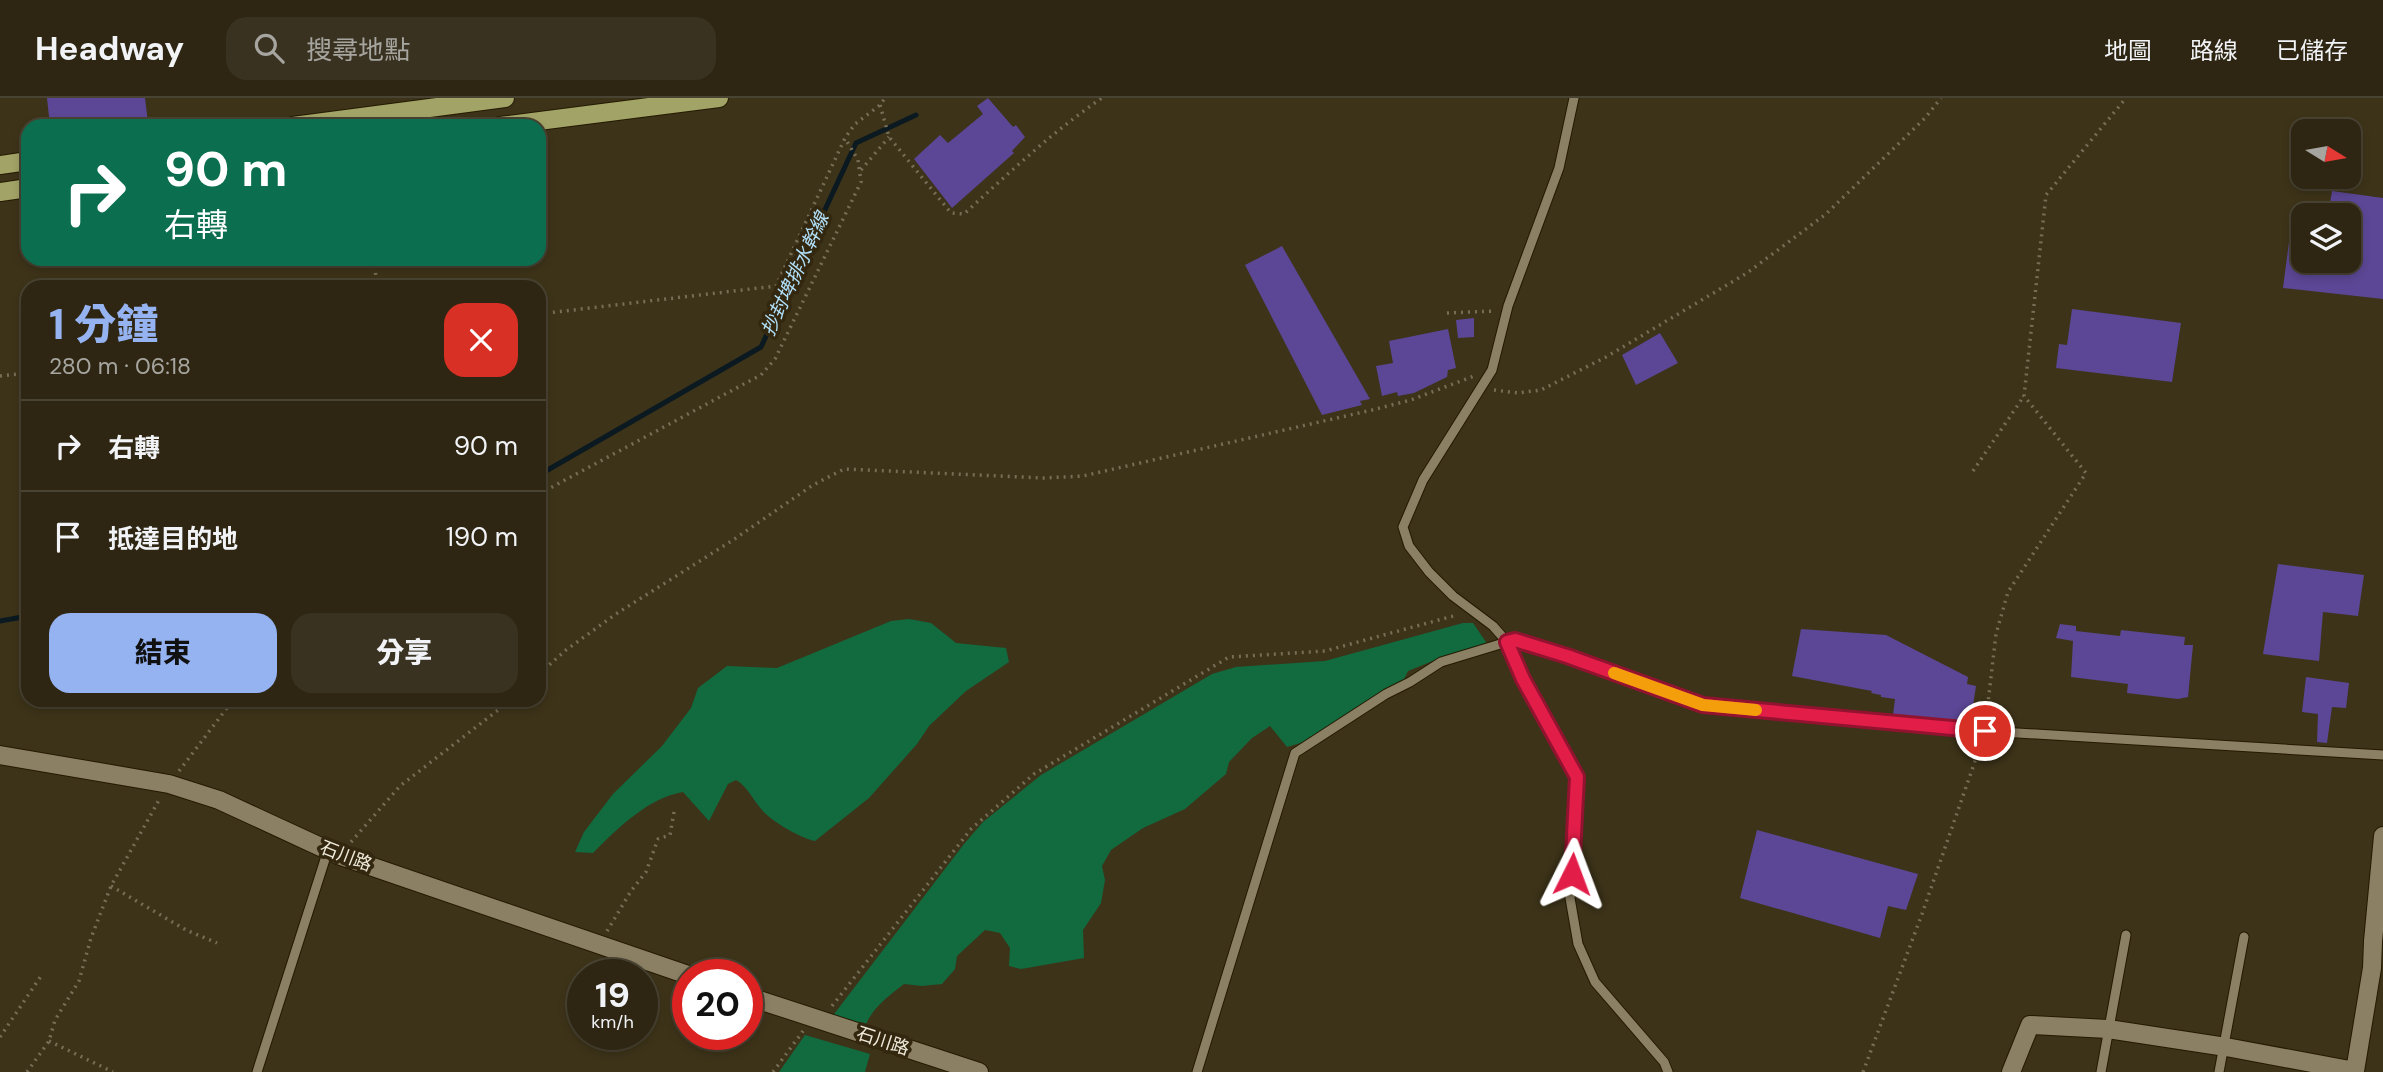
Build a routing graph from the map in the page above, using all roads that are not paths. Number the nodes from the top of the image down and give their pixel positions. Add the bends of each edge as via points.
1 (505, 98) edge
2 (719, 98) edge
3 (1574, 98) edge
4 (346, 119) edge
5 (546, 120) edge
6 (21, 162) edge
7 (0, 165) edge
8 (21, 189) edge
9 (0, 192) edge
10 (1507, 642) junction
11 (0, 755) edge
12 (2383, 755) edge
13 (2383, 836) edge
14 (333, 853) junction
15 (2126, 935) dead end
16 (2244, 937) dead end
17 (672, 970) edge
18 (763, 1001) edge
19 (2108, 1029) junction
20 (2226, 1047) junction
21 (257, 1072) edge
22 (979, 1072) edge
23 (1197, 1072) edge
24 (1668, 1072) edge
25 (2011, 1072) edge
26 (2101, 1072) edge
27 (2220, 1072) edge
28 (2355, 1072) edge

1 - 4 main road
2 - 5 main road
3 - 10 lane via 1559,168 1507,312 1492,370 1423,480 1403,527 1409,546 1429,572
6 - 7 main road
8 - 9 main road
10 - 12 lane via 1515,640 1567,656 1703,705 1985,731
10 - 23 lane via 1441,662 1295,753
10 - 24 lane via 1577,777 1570,898 1578,944 1595,982
11 - 14 street, 石川路 via 169,783 219,800
13 - 28 street via 2372,968
14 - 17 street, 石川路
14 - 21 lane
15 - 19 lane
16 - 20 lane
18 - 22 street, 石川路
19 - 20 street
19 - 25 street via 2030,1025
19 - 26 lane
20 - 27 lane
20 - 28 street

